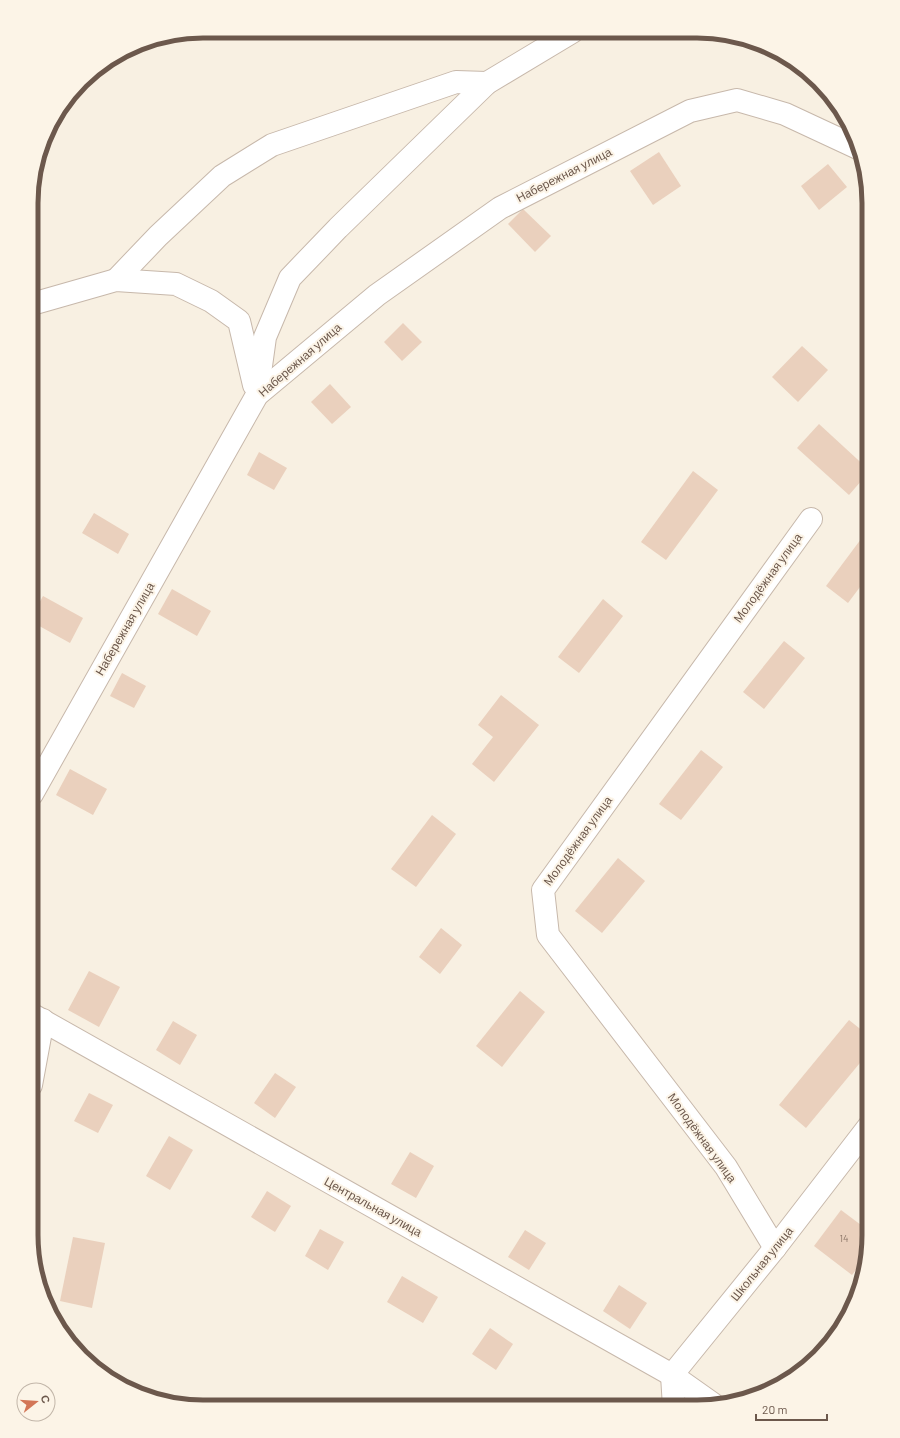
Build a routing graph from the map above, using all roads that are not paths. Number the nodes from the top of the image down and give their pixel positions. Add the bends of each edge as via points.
1 (562, 38) edge
2 (487, 84) junction
3 (851, 145) edge
4 (116, 280) junction
5 (38, 302) edge
6 (257, 395) junction
7 (811, 519) dead end
8 (38, 783) edge
9 (38, 1018) edge
10 (862, 1135) edge
11 (775, 1248) junction
12 (672, 1375) junction
13 (674, 1400) edge
14 (706, 1400) edge

1 - 2 street
2 - 4 street via 456,82 272,145 222,176
2 - 6 street via 290,278 265,337
3 - 6 street, Набережная улица via 785,114 737,100 690,111 500,208 377,295
4 - 5 street
4 - 6 street via 176,284 211,301 239,321
6 - 8 street, Набережная улица
7 - 11 street, Молодёжная улица via 543,890 548,935 726,1168
9 - 12 street, Центральная улица
10 - 11 street, Школьная улица
11 - 12 street, Школьная улица
12 - 13 street
12 - 14 street, Центральная улица

